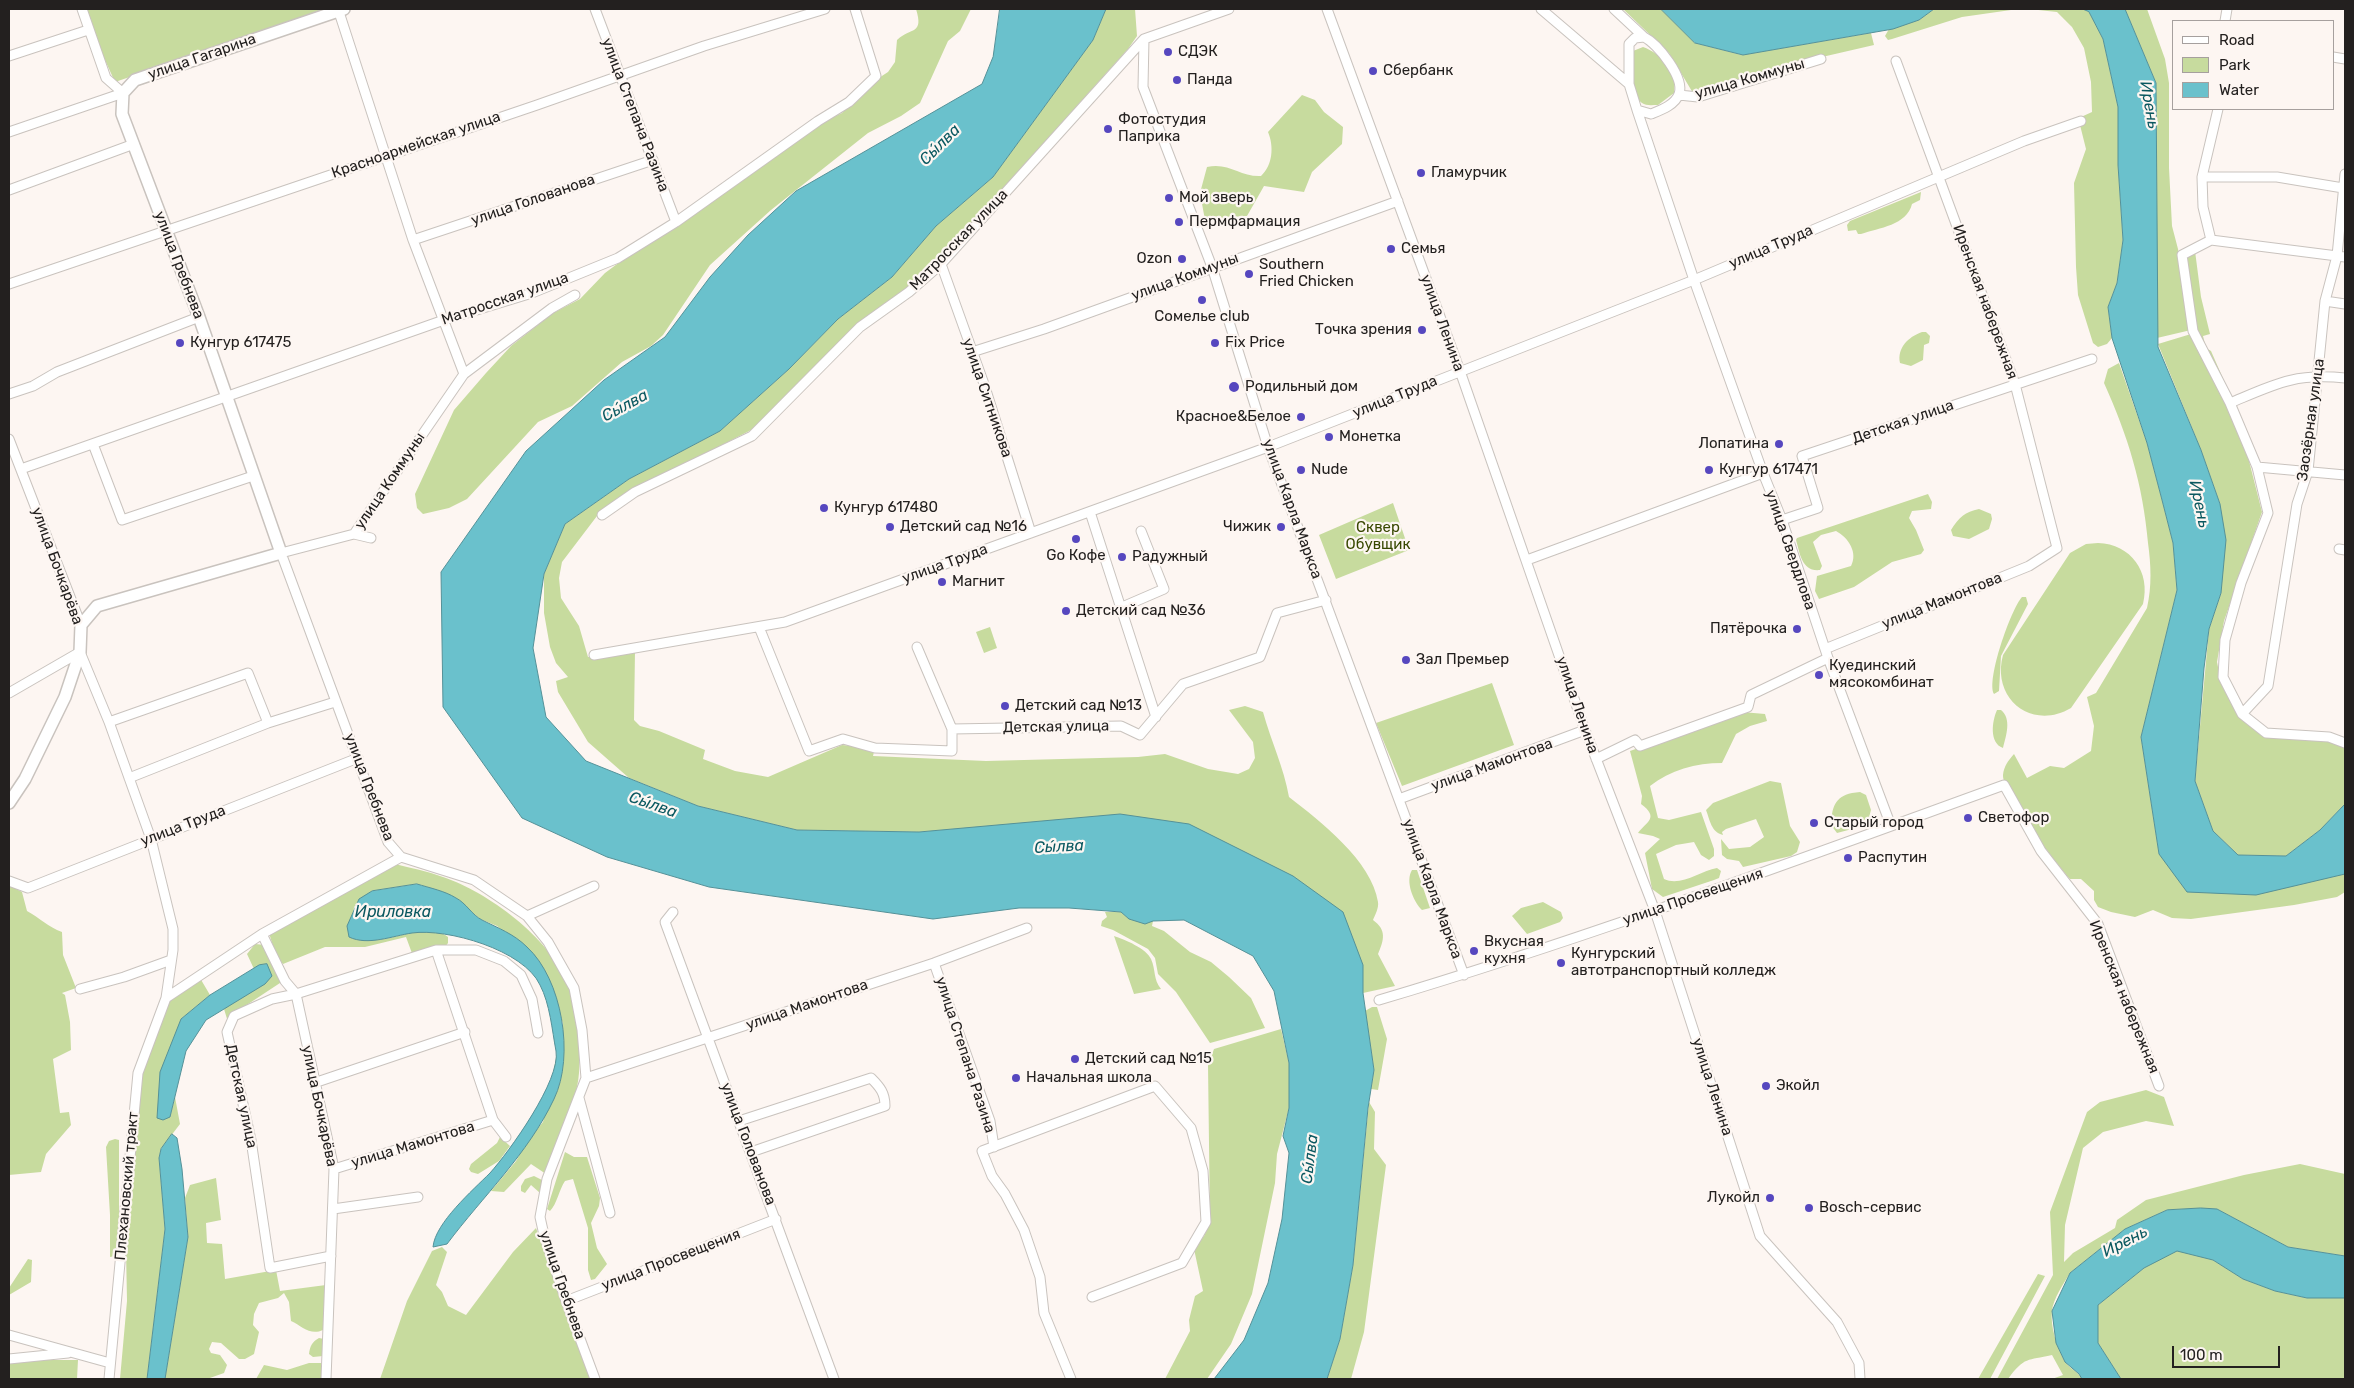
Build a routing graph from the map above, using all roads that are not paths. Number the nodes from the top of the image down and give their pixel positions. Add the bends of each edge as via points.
1 (82, 9) edge
2 (341, 9) edge
3 (595, 9) edge
4 (825, 9) edge
5 (855, 9) edge
6 (1230, 9) edge
7 (1327, 9) edge
8 (1541, 9) edge
9 (1614, 9) edge
10 (1626, 22) junction
11 (88, 30) junction
12 (1644, 37) junction
13 (1144, 39) junction
14 (1629, 44) junction
15 (9, 56) edge
16 (1821, 58) dead end
17 (1896, 61) dead end
18 (620, 74) junction
19 (1629, 84) junction
20 (123, 93) junction
21 (1679, 95) junction
22 (1637, 110) junction
23 (2218, 110) edge
24 (1651, 114) junction
25 (2081, 122) dead end
26 (1643, 131) junction
27 (9, 132) edge
28 (134, 144) junction
29 (386, 155) junction
30 (653, 160) junction
31 (2345, 174) edge
32 (2202, 176) junction
33 (1938, 178) junction
34 (2343, 188) junction
35 (9, 190) edge
36 (1398, 201) junction
37 (676, 222) junction
38 (166, 231) junction
39 (413, 240) junction
40 (2211, 240) junction
41 (2341, 257) edge
42 (941, 264) junction
43 (1212, 267) junction
44 (1694, 280) junction
45 (9, 284) edge
46 (575, 295) dead end
47 (2325, 301) junction
48 (2345, 304) edge
49 (199, 317) junction
50 (444, 320) junction
51 (972, 352) junction
52 (2092, 358) dead end
53 (1460, 372) junction
54 (464, 374) junction
55 (2318, 376) junction
56 (2345, 378) edge
57 (2015, 384) junction
58 (9, 394) edge
59 (227, 398) junction
60 (2230, 403) junction
61 (9, 439) edge
62 (93, 444) junction
63 (1268, 447) junction
64 (11, 454) edge
65 (2257, 468) junction
66 (21, 469) junction
67 (2308, 471) junction
68 (1763, 473) junction
69 (2345, 475) edge
70 (253, 476) junction
71 (1090, 512) junction
72 (602, 515) dead end
73 (1782, 520) junction
74 (1141, 531) dead end
75 (1031, 533) junction
76 (354, 534) junction
77 (371, 538) dead end
78 (2057, 548) joint
79 (281, 553) junction
80 (1527, 560) junction
81 (1326, 600) junction
82 (1120, 608) junction
83 (81, 625) junction
84 (759, 627) junction
85 (917, 648) dead end
86 (1825, 649) junction
87 (80, 652) junction
88 (594, 655) dead end
89 (1828, 658) junction
90 (9, 693) edge
91 (336, 702) junction
92 (2242, 714) junction
93 (1156, 717) junction
94 (109, 722) junction
95 (268, 723) junction
96 (952, 729) junction
97 (1586, 730) junction
98 (2345, 743) edge
99 (358, 758) junction
100 (1596, 759) junction
101 (129, 778) junction
102 (2004, 785) joint
103 (1399, 799) junction
104 (9, 803) edge
105 (1891, 826) junction
106 (150, 839) junction
107 (401, 857) junction
108 (9, 881) edge
109 (594, 886) dead end
110 (1655, 911) junction
111 (673, 912) dead end
112 (527, 916) junction
113 (1027, 928) dead end
114 (262, 934) junction
115 (436, 950) junction
116 (172, 960) junction
117 (934, 963) junction
118 (1464, 975) junction
119 (80, 989) dead end
120 (296, 994) junction
121 (166, 998) junction
122 (1379, 1000) dead end
123 (465, 1032) junction
124 (538, 1033) dead end
125 (708, 1038) junction
126 (586, 1078) junction
127 (314, 1083) junction
128 (2159, 1086) dead end
129 (579, 1098) junction
130 (493, 1120) junction
131 (739, 1121) junction
132 (506, 1137) dead end
133 (994, 1146) junction
134 (751, 1152) junction
135 (334, 1169) junction
136 (418, 1197) dead end
137 (333, 1209) junction
138 (610, 1213) dead end
139 (776, 1219) junction
140 (331, 1256) junction
141 (1092, 1297) dead end
142 (566, 1301) junction
143 (9, 1335) edge
144 (71, 1352) junction
145 (9, 1359) edge
146 (110, 1362) junction
147 (109, 1379) edge
148 (326, 1379) edge
149 (595, 1379) edge
150 (834, 1379) edge
151 (1070, 1379) edge
152 (1860, 1379) edge

1 - 11 street
2 - 20 main road, улица Гагарина via 135,80
2 - 29 street
3 - 18 street, улица Степана Разина
4 - 18 street, Красноармейская улица
5 - 37 street, Матросская улица via 876,76 849,102
6 - 13 street, Матросская улица
7 - 36 street, улица Ленина
8 - 19 street
9 - 10 street
10 - 12 street
10 - 14 street
11 - 15 street
11 - 20 street via 106,78
12 - 14 street
12 - 21 street via 1666,58 1680,84
13 - 42 street, Матросская улица
13 - 43 street, улица Карла Маркса via 1143,87
14 - 19 street, улица Свердлова
16 - 21 street, улица Коммуны via 1698,97
17 - 33 street, Иренская набережная
18 - 29 street, Красноармейская улица
18 - 30 street, улица Степана Разина
19 - 22 street, улица Свердлова
20 - 27 street, улица Гагарина
20 - 28 main road, улица Гребнева via 122,114
21 - 24 street via 1666,108
22 - 24 street
22 - 26 street, улица Свердлова
23 - 32 street
24 - 26 street
25 - 33 street, улица Труда via 2024,141
26 - 44 street, улица Свердлова
28 - 35 street
28 - 38 main road, улица Гребнева
29 - 38 street, Красноармейская улица
29 - 39 street
30 - 37 street, улица Степана Разина
30 - 39 street, улица Голованова
31 - 34 street, Заозёрная улица
32 - 34 street via 2277,177
32 - 40 street via 2203,207
33 - 44 street, улица Труда
33 - 57 street, Иренская набережная
34 - 41 street, Заозёрная улица
36 - 43 street, улица Коммуны
36 - 53 street, улица Ленина
37 - 50 street, Матросская улица via 618,258 532,293
38 - 45 street, Красноармейская улица
38 - 49 main road, улица Гребнева
39 - 50 street
40 - 41 street
40 - 60 street via 2182,255 2193,331
41 - 47 street, Заозёрная улица
42 - 51 street, улица Ситникова
42 - 72 street, Матросская улица via 910,292 860,327 752,436 636,492
43 - 51 street, улица Коммуны
43 - 63 street, улица Карла Маркса
44 - 53 street, улица Труда
44 - 68 street, улица Свердлова
46 - 54 street, улица Коммуны via 552,308
47 - 48 street
47 - 55 street, Заозёрная улица
49 - 58 street
49 - 59 main road, улица Гребнева
50 - 54 street
50 - 59 street, Матросская улица
51 - 75 street, улица Ситникова
52 - 57 street, Детская улица
53 - 63 street, улица Труда
53 - 80 street, улица Ленина
54 - 76 street, улица Коммуны
55 - 56 street
55 - 60 street via 2284,380
55 - 67 street, Заозёрная улица
57 - 73 street, Детская улица via 1802,456 1818,508
57 - 78 street, Иренская набережная
59 - 62 street, Матросская улица
59 - 70 main road, улица Гребнева
60 - 65 street
61 - 64 street, улица Бочкарёва
62 - 66 street, Матросская улица
62 - 70 street via 122,520
63 - 71 street, улица Труда
63 - 81 street, улица Карла Маркса
64 - 66 street, улица Бочкарёва
65 - 67 street
65 - 92 street via 2268,514 2241,583 2225,640 2222,677
66 - 83 street, улица Бочкарёва
67 - 69 street
67 - 92 street, Заозёрная улица via 2298,504 2268,686
68 - 73 street, улица Свердлова
68 - 80 street
70 - 79 main road, улица Гребнева
71 - 75 street, улица Труда
71 - 82 street
73 - 86 street, улица Свердлова
74 - 82 street via 1164,589
75 - 84 street, улица Труда via 785,622
76 - 77 street
76 - 79 street, улица Коммуны
78 - 86 street, улица Мамонтова via 2029,566
79 - 83 main road, улица Коммуны via 97,606
79 - 91 street, улица Гребнева
80 - 97 street, улица Ленина
81 - 93 street, Детская улица via 1277,613 1260,657 1184,684
81 - 103 street, улица Карла Маркса
82 - 93 street
83 - 87 main road, улица Бочкарёва
84 - 88 street
84 - 96 street via 809,751 843,739 875,748 952,751
85 - 96 street
86 - 89 street, улица Свердлова
87 - 90 street
87 - 94 street, улица Бочкарёва
87 - 104 main road via 65,697 25,779
89 - 100 street via 1751,695 1748,706 1640,746 1636,740
89 - 105 street, улица Свердлова
91 - 95 street
91 - 99 street, улица Гребнева
92 - 98 street via 2266,733 2329,737
93 - 96 street, Детская улица via 1140,735 1121,726
94 - 95 street via 248,673
94 - 101 street, улица Бочкарёва
95 - 101 street
97 - 100 street, улица Ленина
97 - 103 street, улица Мамонтова
99 - 106 street, улица Труда
99 - 107 street, улица Гребнева via 388,842
100 - 110 street, улица Ленина
101 - 106 street, улица Бочкарёва
102 - 105 street, улица Просвещения
102 - 128 street, Иренская набережная via 2041,851 2098,924
103 - 118 street, улица Карла Маркса
105 - 110 street, улица Просвещения
106 - 108 street, улица Труда via 28,888
106 - 116 street, улица Бочкарёва via 172,921
107 - 112 street, улица Гребнева via 474,880
107 - 114 street
109 - 112 street
110 - 118 street, улица Просвещения
110 - 152 street, улица Ленина via 1760,1236 1837,1322 1859,1363
111 - 125 street, улица Голованова via 665,922
112 - 126 street, улица Гребнева via 548,942 574,988
113 - 117 street, улица Мамонтова
114 - 120 street, улица Бочкарёва via 285,981
114 - 121 street
115 - 120 street, Детская улица
115 - 123 street
115 - 124 street via 476,950 504,961 521,975 532,999
116 - 119 street
116 - 121 street, улица Бочкарёва
117 - 125 street, улица Мамонтова
117 - 133 street, улица Степана Разина via 990,1121
118 - 122 street, улица Просвещения
120 - 127 street, улица Бочкарёва
120 - 140 street, Детская улица via 234,1016 227,1032 251,1140 270,1268
121 - 146 street, Плехановский тракт via 138,1073
123 - 127 street
123 - 130 street
125 - 126 street, улица Мамонтова
125 - 131 street, улица Голованова
126 - 129 street, улица Гребнева
127 - 135 street, улица Бочкарёва
129 - 138 street
129 - 142 street, улица Гребнева via 547,1178 540,1217
130 - 132 street
130 - 135 street, улица Мамонтова
131 - 134 street, улица Голованова
131 - 134 street via 871,1078 881,1087 885,1106
133 - 141 street via 1155,1086 1191,1128 1203,1171 1206,1222 1182,1263
133 - 151 street, улица Степана Разина via 982,1151 992,1176 1024,1230 1040,1277 1044,1313
134 - 139 street, улица Голованова
135 - 137 street, улица Бочкарёва
136 - 137 street
137 - 140 street, улица Бочкарёва
139 - 142 street, улица Просвещения
139 - 150 street, улица Голованова
140 - 148 street, улица Бочкарёва
142 - 149 street, улица Гребнева
143 - 144 street
144 - 145 street
144 - 146 street
146 - 147 street, Плехановский тракт

